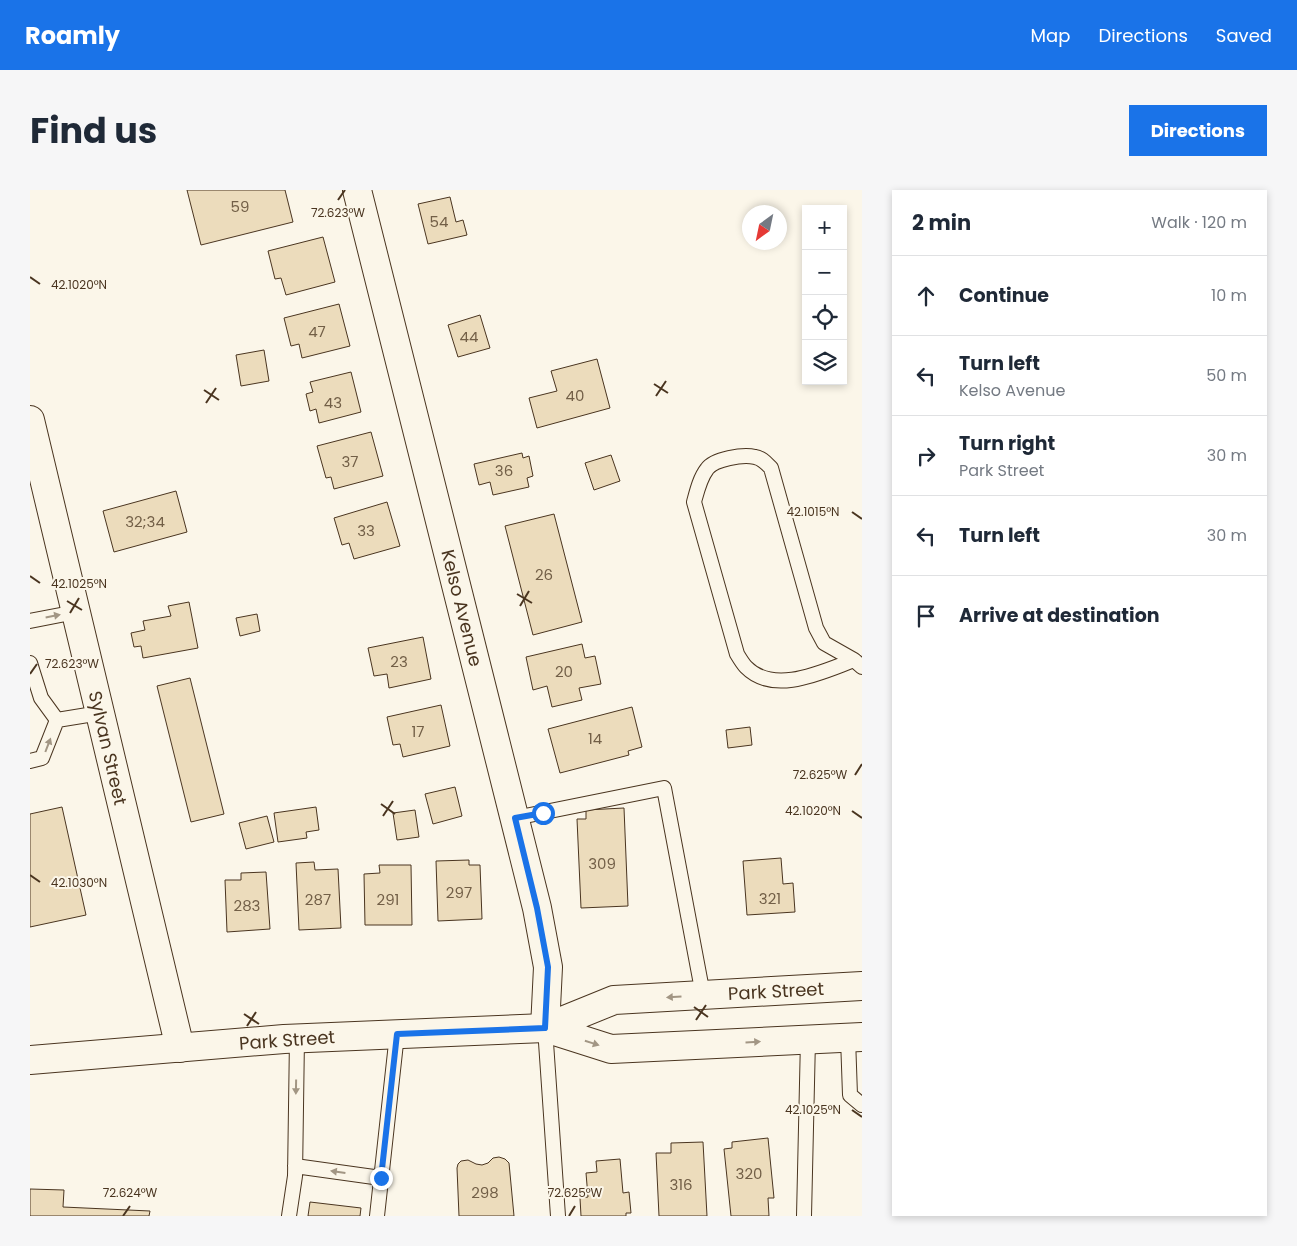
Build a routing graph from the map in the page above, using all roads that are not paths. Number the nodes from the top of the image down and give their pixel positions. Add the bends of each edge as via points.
1 (357, 190) edge
2 (30, 420) edge
3 (76, 612) junction
4 (30, 621) edge
5 (30, 663) edge
6 (858, 663) edge
7 (35, 698) edge
8 (100, 713) junction
9 (57, 720) junction
10 (30, 761) edge
11 (515, 818) junction
12 (862, 986) edge
13 (703, 995) junction
14 (545, 1028) junction
15 (397, 1034) junction
16 (297, 1038) junction
17 (855, 1038) edge
18 (808, 1040) junction
19 (180, 1048) junction
20 (30, 1060) edge
21 (862, 1105) edge
22 (295, 1166) junction
23 (381, 1178) junction
24 (289, 1216) edge
25 (377, 1216) edge
26 (558, 1216) edge
27 (804, 1216) edge

1 - 11 street, Kelso Avenue
2 - 3 street, Sylvan Street
4 -> 3 lane
3 - 8 street, Sylvan Street
5 - 7 lane
6 - 6 lane via 824,643 816,628 771,468 754,456 725,458 708,468 694,502 738,654 746,667 767,679 783,681
7 - 9 lane
8 - 9 lane
8 - 19 street, Sylvan Street
10 -> 9 lane via 42,758
11 - 13 lane via 664,788
11 - 14 street, Kelso Avenue via 548,967
12 - 13 street, Park Street
13 -> 14 street, Park Street via 614,1000
14 - 15 street, Park Street
14 -> 18 street, Park Street via 611,1049
14 - 26 lane
15 - 16 street, Park Street
15 - 23 lane
16 - 19 street, Park Street
16 -> 22 lane
17 - 18 street, Park Street
17 - 21 lane via 850,1096
18 - 27 lane
19 - 20 street, Park Street
23 -> 22 lane
22 - 24 lane
23 - 25 lane

